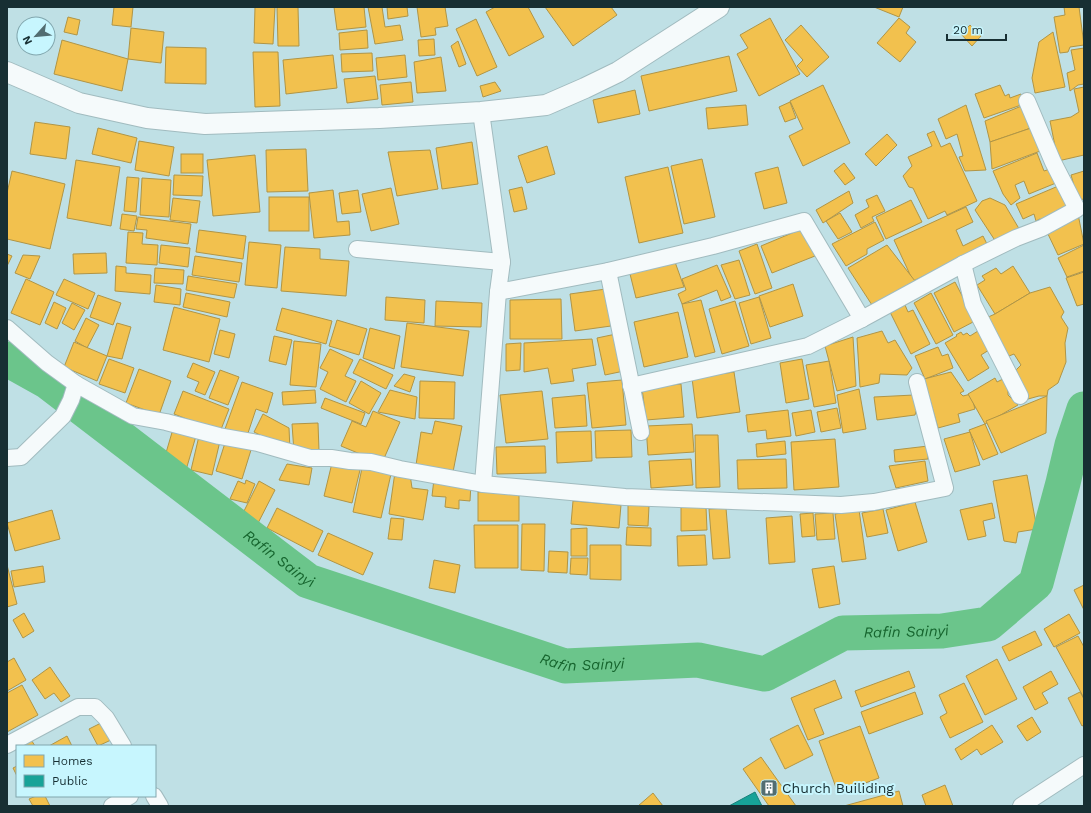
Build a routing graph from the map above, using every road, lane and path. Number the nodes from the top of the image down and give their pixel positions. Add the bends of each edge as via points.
1 (719, 7) edge
2 (7, 72) edge
3 (1027, 101) dead end
4 (481, 112) junction
5 (357, 248) dead end
6 (502, 262) junction
7 (963, 264) junction
8 (608, 271) junction
9 (498, 292) junction
10 (862, 319) junction
11 (7, 328) edge
12 (917, 382) dead end
13 (76, 384) junction
14 (631, 386) junction
15 (1020, 396) dead end
16 (641, 432) dead end
17 (7, 458) edge
18 (483, 484) junction
19 (7, 744) edge
20 (122, 745) edge
21 (1084, 765) edge
22 (128, 797) edge
23 (155, 797) edge
24 (112, 806) edge
25 (160, 806) edge
26 (1021, 806) edge

1 - 4 street via 618,72 546,105
2 - 4 street via 78,103 147,118 205,124
3 - 7 street via 1053,162 1077,209
4 - 6 street
5 - 6 street
6 - 9 street
7 - 10 street
7 - 15 street via 973,304
8 - 9 street
8 - 10 street via 804,221
8 - 14 street
9 - 18 street
10 - 14 street via 808,346
11 - 13 street
12 - 18 street via 945,488 874,502 841,505 625,497
13 - 17 street via 63,416 21,457
13 - 18 street via 133,416 258,443 310,458 370,462
14 - 16 street
19 - 20 street via 78,707 95,707 106,718
21 - 26 street
22 - 24 street
23 - 25 street

